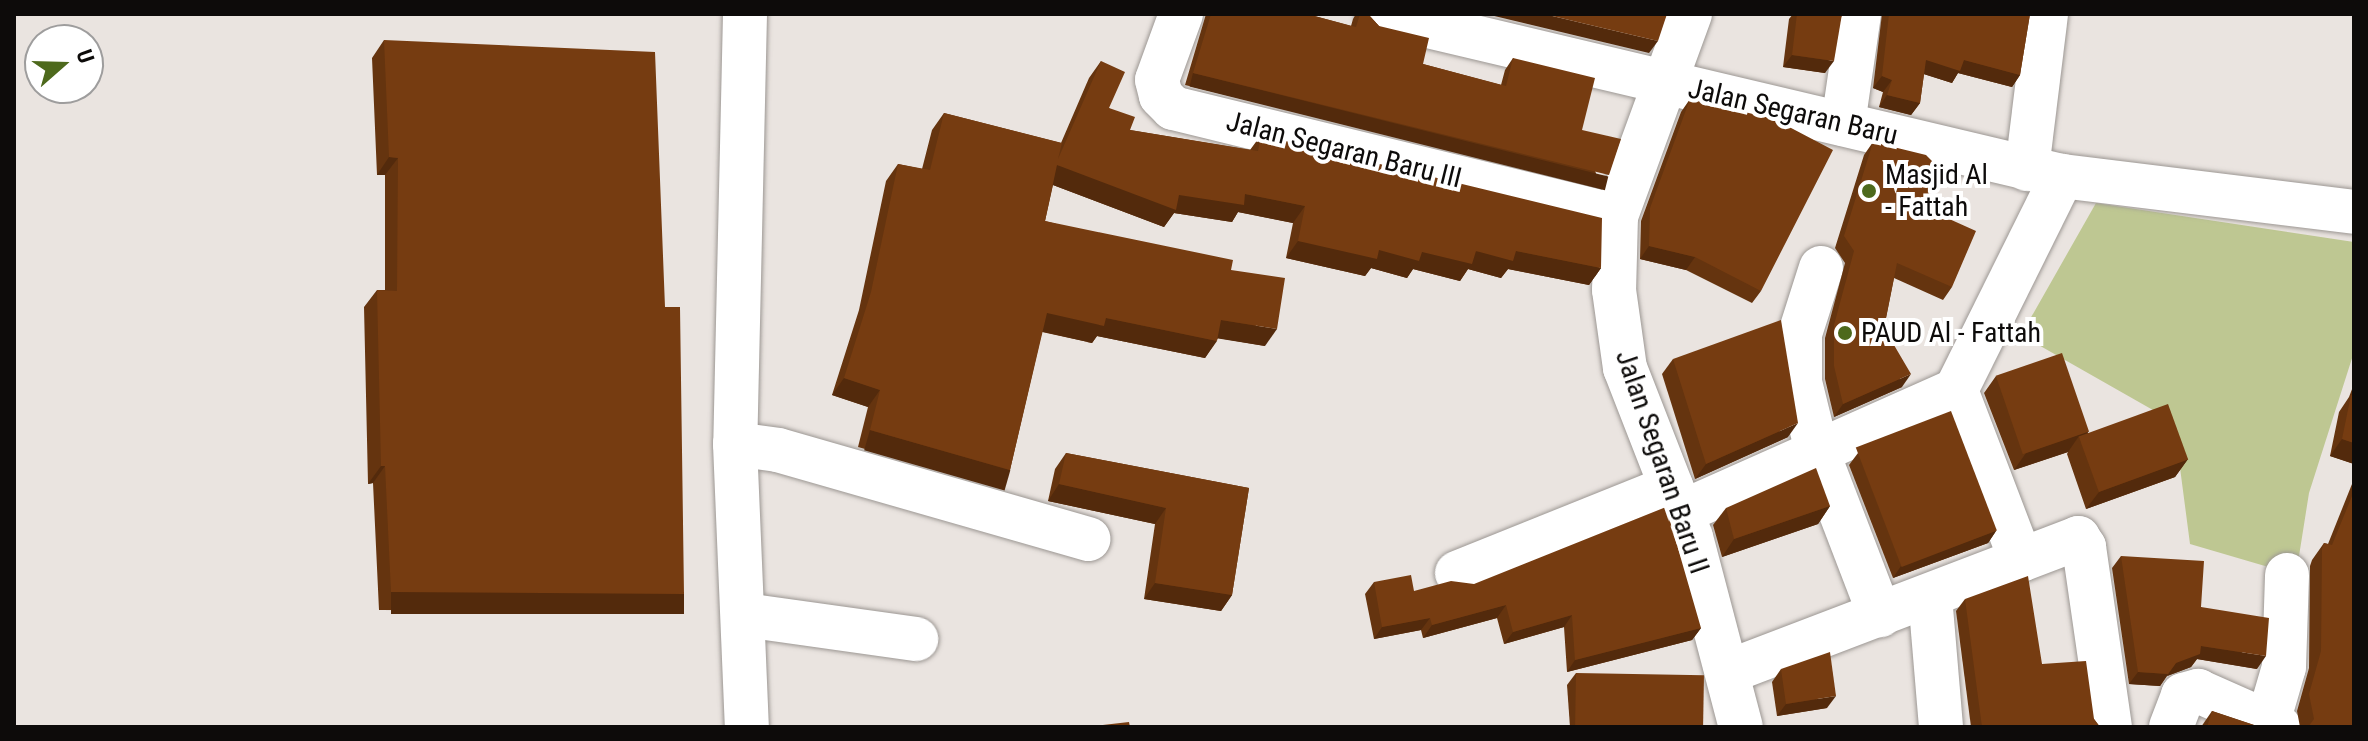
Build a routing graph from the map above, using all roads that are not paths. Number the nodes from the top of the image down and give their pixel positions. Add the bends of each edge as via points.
1 (745, 14) edge
2 (1181, 14) edge
3 (1377, 14) edge
4 (1690, 14) edge
5 (1859, 14) edge
6 (2046, 14) edge
7 (1662, 81) junction
8 (1843, 124) junction
9 (2044, 173) junction
10 (2354, 212) edge
11 (1616, 216) junction
12 (1821, 268) dead end
13 (1956, 390) junction
14 (735, 444) junction
15 (1817, 451) junction
16 (1677, 499) junction
17 (1089, 539) dead end
18 (2021, 560) junction
19 (1457, 573) dead end
20 (2287, 575) dead end
21 (1930, 596) junction
22 (745, 615) junction
23 (1880, 615) junction
24 (916, 639) dead end
25 (1730, 671) junction
26 (2274, 724) edge
27 (747, 727) edge
28 (1741, 727) edge
29 (1941, 727) edge
30 (2110, 727) edge
31 (2171, 727) edge

1 - 14 street
2 - 11 street, Jalan Segaran Baru III via 1157,80 1161,96 1173,108
3 - 7 street, Jalan Segaran Baru
4 - 7 street, Jalan Segaran Baru II
5 - 8 street
6 - 9 street
7 - 8 street, Jalan Segaran Baru
7 - 11 street, Jalan Segaran Baru II
8 - 9 street, Jalan Segaran Baru
9 - 10 street, Jalan Segaran Baru
9 - 13 street
11 - 16 street, Jalan Segaran Baru II via 1614,290 1625,368
12 - 15 street via 1797,360
13 - 15 street
13 - 18 street
14 - 17 street via 778,450
14 - 22 street
15 - 16 street
15 - 23 street
16 - 19 street
16 - 25 street, Jalan Segaran Baru II
18 - 21 street
18 - 30 street via 2074,538 2084,547
20 - 26 street via 2284,667
21 - 23 street
21 - 29 street
22 - 24 street
22 - 27 street
23 - 25 street
25 - 28 street, Jalan Segaran Baru II
26 - 31 street via 2198,691 2183,695

